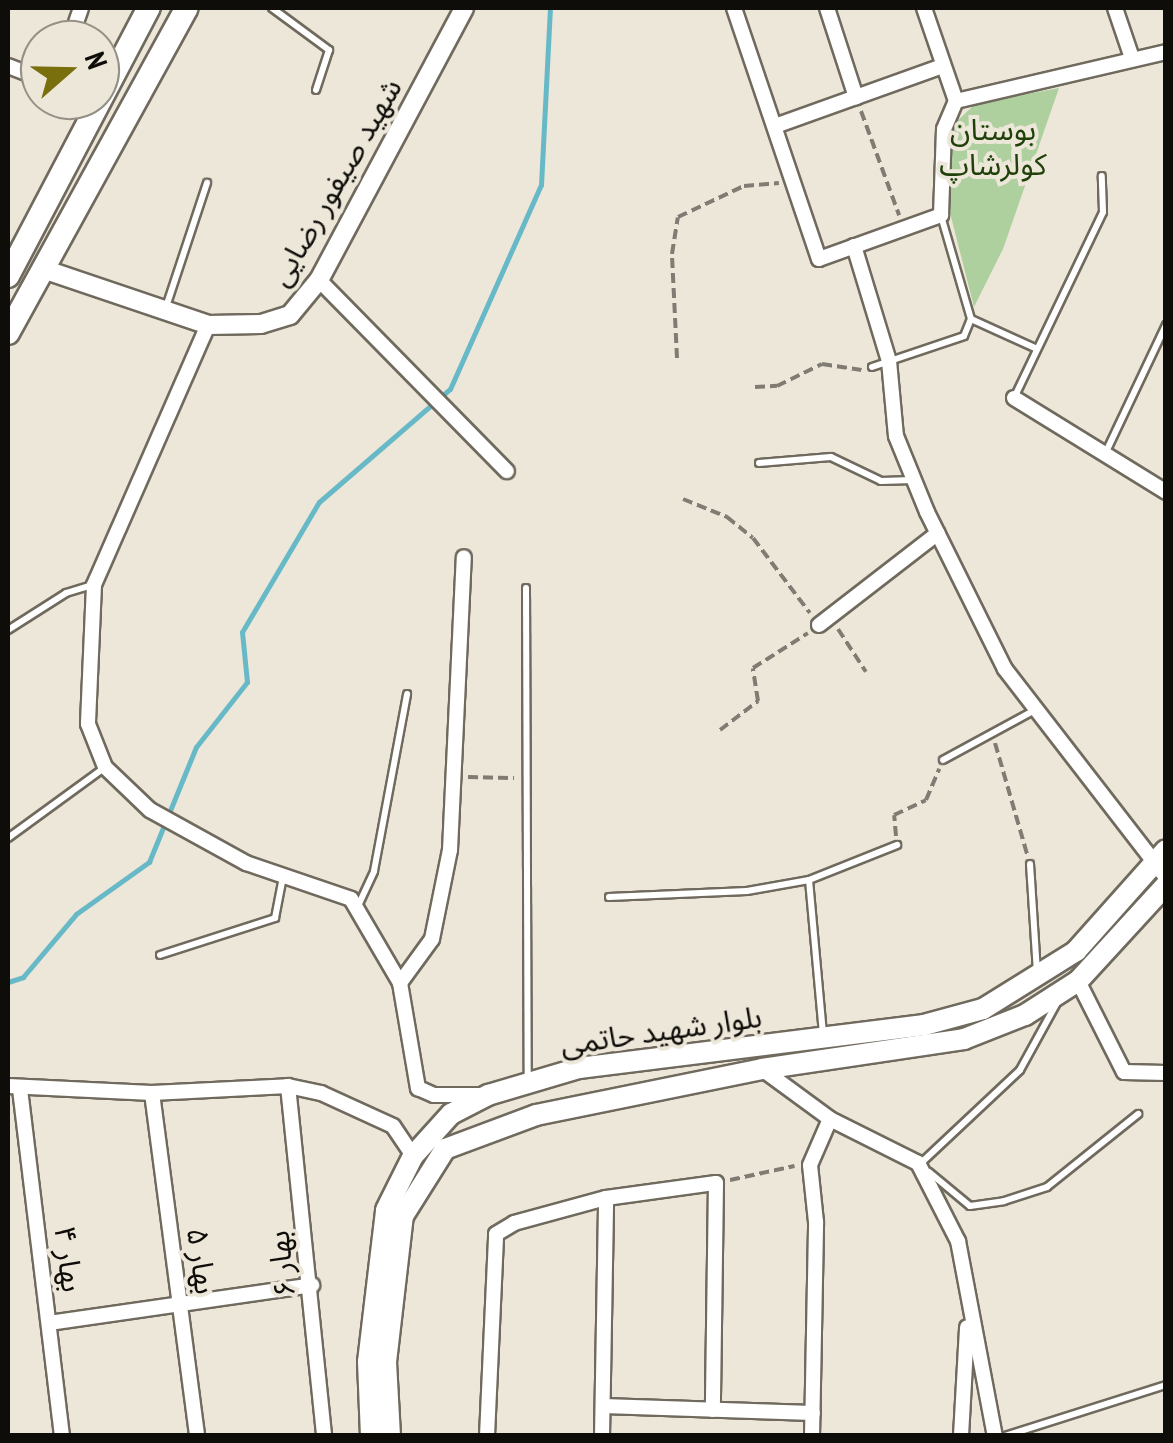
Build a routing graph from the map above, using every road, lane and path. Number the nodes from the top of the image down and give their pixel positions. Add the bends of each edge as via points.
1 (149, 8) edge
2 (186, 8) edge
3 (272, 8) edge
4 (464, 8) edge
5 (734, 8) edge
6 (827, 8) edge
7 (924, 8) edge
8 (1114, 8) edge
9 (1166, 52) edge
10 (1132, 58) junction
11 (120, 64) edge
12 (943, 66) junction
13 (316, 90) dead end
14 (856, 96) junction
15 (956, 102) junction
16 (91, 120) edge
17 (775, 126) junction
18 (1102, 176) dead end
19 (794, 182) junction
20 (207, 183) dead end
21 (940, 215) junction
22 (904, 228) junction
23 (854, 246) junction
24 (43, 269) junction
25 (8, 276) edge
26 (319, 280) junction
27 (165, 312) junction
28 (971, 319) junction
29 (208, 324) junction
30 (1166, 325) edge
31 (8, 334) edge
32 (1037, 350) junction
33 (677, 358) dead end
34 (889, 362) junction
35 (872, 367) joint
36 (755, 387) dead end
37 (1014, 398) joint
38 (1105, 454) junction
39 (759, 462) dead end
40 (507, 471) dead end
41 (914, 480) junction
42 (1166, 492) edge
43 (683, 498) dead end
44 (938, 533) junction
45 (464, 557) dead end
46 (94, 585) junction
47 (526, 588) dead end
48 (825, 621) junction
49 (8, 630) edge
50 (866, 672) dead end
51 (407, 694) dead end
52 (1036, 710) junction
53 (992, 729) junction
54 (720, 730) dead end
55 (942, 760) joint
56 (105, 768) junction
57 (455, 776) junction
58 (524, 778) junction
59 (8, 838) edge
60 (897, 845) joint
61 (1030, 864) joint
62 (1161, 864) edge
63 (283, 876) junction
64 (809, 880) junction
65 (1166, 885) edge
66 (609, 896) dead end
67 (357, 907) junction
68 (160, 954) dead end
69 (1038, 978) junction
70 (400, 983) junction
71 (1071, 986) junction
72 (824, 1040) junction
73 (762, 1046) junction
74 (762, 1069) junction
75 (1166, 1073) edge
76 (528, 1082) junction
77 (288, 1086) junction
78 (14, 1088) edge
79 (152, 1093) junction
80 (488, 1095) junction
81 (1138, 1114) dead end
82 (830, 1119) junction
83 (413, 1156) junction
84 (918, 1163) junction
85 (810, 1165) junction
86 (716, 1183) junction
87 (606, 1198) junction
88 (312, 1285) junction
89 (180, 1304) junction
90 (968, 1312) junction
91 (50, 1323) junction
92 (1166, 1385) edge
93 (603, 1406) junction
94 (714, 1410) junction
95 (812, 1414) junction
96 (62, 1436) edge
97 (197, 1436) edge
98 (324, 1436) edge
99 (371, 1436) edge
100 (390, 1436) edge
101 (487, 1436) edge
102 (602, 1436) edge
103 (812, 1436) edge
104 (961, 1436) edge
105 (995, 1436) edge
106 (1005, 1436) edge

1 - 11 main road
2 - 24 main road
3 - 13 lane via 329,50
4 - 26 street, شهید صیفور رضایی
5 - 17 street
6 - 14 street
7 - 12 street
8 - 10 street
9 - 10 street
10 - 15 street
12 - 14 street
12 - 15 street
14 - 17 street
14 - 22 path
15 - 21 street via 944,129
16 - 25 main road
17 - 19 street
18 - 32 lane via 1104,212
19 - 23 street via 819,258
19 - 33 path via 744,186 678,218 672,254
20 - 27 lane
21 - 22 street
21 - 28 lane
22 - 23 street
23 - 34 street
24 - 27 street, شهید صیفور رضایی
24 - 31 main road
26 - 29 street, شهید صیفور رضایی via 290,315 261,324
26 - 40 street
27 - 29 street, شهید صیفور رضایی
28 - 32 lane
28 - 34 lane via 964,336
29 - 46 street
30 - 38 lane
32 - 37 lane
34 - 35 lane
34 - 41 street via 896,436
35 - 36 path via 855,372 822,364 777,386
37 - 38 street
38 - 42 street
39 - 41 lane via 831,457 881,481
41 - 44 street
43 - 48 path via 727,517 753,538
44 - 48 street
44 - 52 street via 1005,670
45 - 57 street
46 - 49 lane via 66,593
46 - 56 street via 88,724
47 - 58 lane
48 - 50 path
48 - 54 path via 754,668 758,702
51 - 67 lane via 374,871
52 - 53 lane
52 - 62 street
53 - 55 lane
53 - 61 path
55 - 60 path via 926,800 894,816
56 - 59 lane
56 - 63 street via 150,810
57 - 58 path
57 - 70 street via 450,850 432,939
58 - 76 lane
60 - 64 lane
61 - 69 lane
62 - 69 main road, بلوار شهید حاتمی via 1076,951
63 - 67 street
63 - 68 lane via 275,918
64 - 66 lane via 746,891
64 - 72 lane
65 - 71 main road, بلوار شهید حاتمی
67 - 70 street
69 - 72 main road, بلوار شهید حاتمی via 983,1008 924,1026
70 - 80 street via 418,1088 449,1097
71 - 74 main road, بلوار شهید حاتمی via 1025,1015 939,1046
71 - 75 street via 1124,1072
71 - 84 lane via 1020,1070
72 - 73 main road, بلوار شهید حاتمی
73 - 74 main road
73 - 76 main road, بلوار شهید حاتمی via 578,1068
74 - 82 street
74 - 100 main road, بلوار شهید حاتمی via 536,1115 444,1149 403,1216 386,1362
76 - 80 main road, بلوار شهید حاتمی
77 - 79 street
77 - 83 street via 321,1093 393,1126
77 - 88 street, بهار ۶
78 - 79 street
78 - 91 street, بهار ۴
79 - 89 street, بهار ۵
80 - 83 main road, بلوار شهید حاتمی via 451,1114
81 - 84 lane via 1047,1187 987,1206 970,1206
82 - 84 street
82 - 85 street
83 - 99 main road, بلوار شهید حاتمی via 386,1210 374,1286
84 - 90 street via 958,1241
85 - 86 path
85 - 95 street via 816,1222
86 - 87 street
86 - 94 street
87 - 93 street
87 - 101 street via 496,1234
88 - 89 street
88 - 98 street, بهار ۶
89 - 91 street
89 - 97 street, بهار ۵
90 - 104 street
90 - 105 street
91 - 96 street, بهار ۴
92 - 106 lane
93 - 94 street
93 - 102 street
94 - 95 street
95 - 103 street

